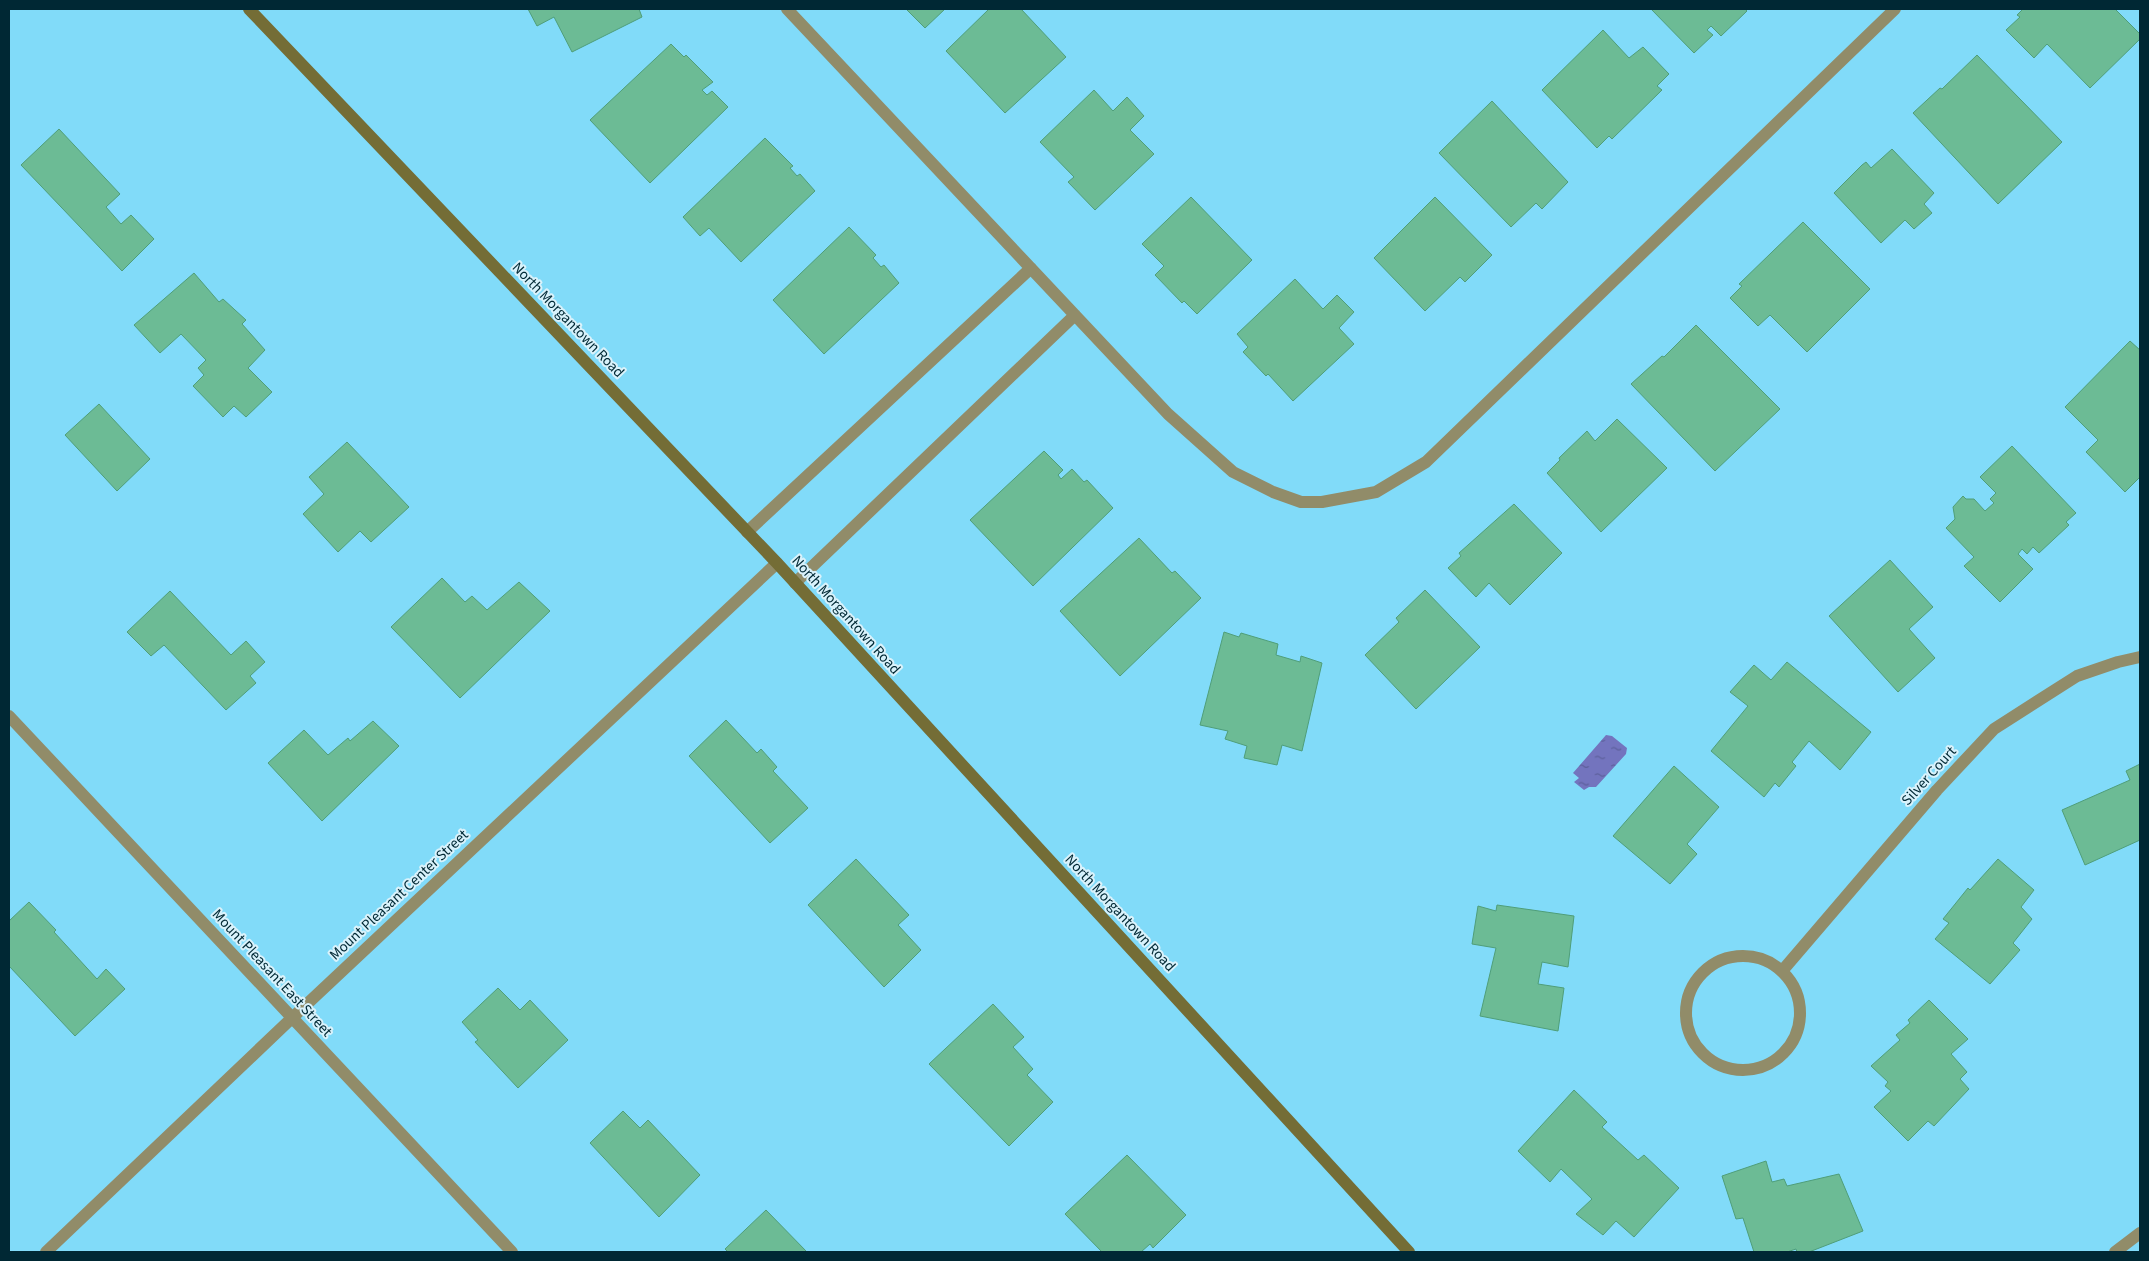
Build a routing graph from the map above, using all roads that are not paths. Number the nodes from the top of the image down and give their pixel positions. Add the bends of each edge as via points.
1 (249, 9) edge
2 (787, 9) edge
3 (1895, 9) edge
4 (1031, 268) junction
5 (1075, 315) junction
6 (747, 532) junction
7 (777, 563) junction
8 (795, 583) junction
9 (2140, 657) edge
10 (9, 716) edge
11 (1782, 971) junction
12 (292, 1018) junction
13 (2140, 1233) edge
14 (46, 1252) edge
15 (512, 1252) edge
16 (1409, 1252) edge
17 (2115, 1252) edge

1 - 6 main road, North Morgantown Road
2 - 4 street
3 - 5 street via 1426,462 1376,492 1322,502 1301,502 1233,472 1168,414
4 - 5 street
4 - 6 street
5 - 8 street
6 - 7 main road, North Morgantown Road
7 - 8 main road, North Morgantown Road
7 - 12 street, Mount Pleasant Center Street
8 - 16 main road, North Morgantown Road
9 - 11 street, Silver Court via 2077,676 1994,729
10 - 12 street, Mount Pleasant East Street
11 - 11 street via 1794,986 1800,1015 1796,1035 1778,1058 1757,1069 1731,1069 1708,1059 1690,1037 1686,1021 1691,988 1710,966 1729,957 1759,957
12 - 14 street, Mount Pleasant Center Street
12 - 15 street, Mount Pleasant East Street
13 - 17 street

